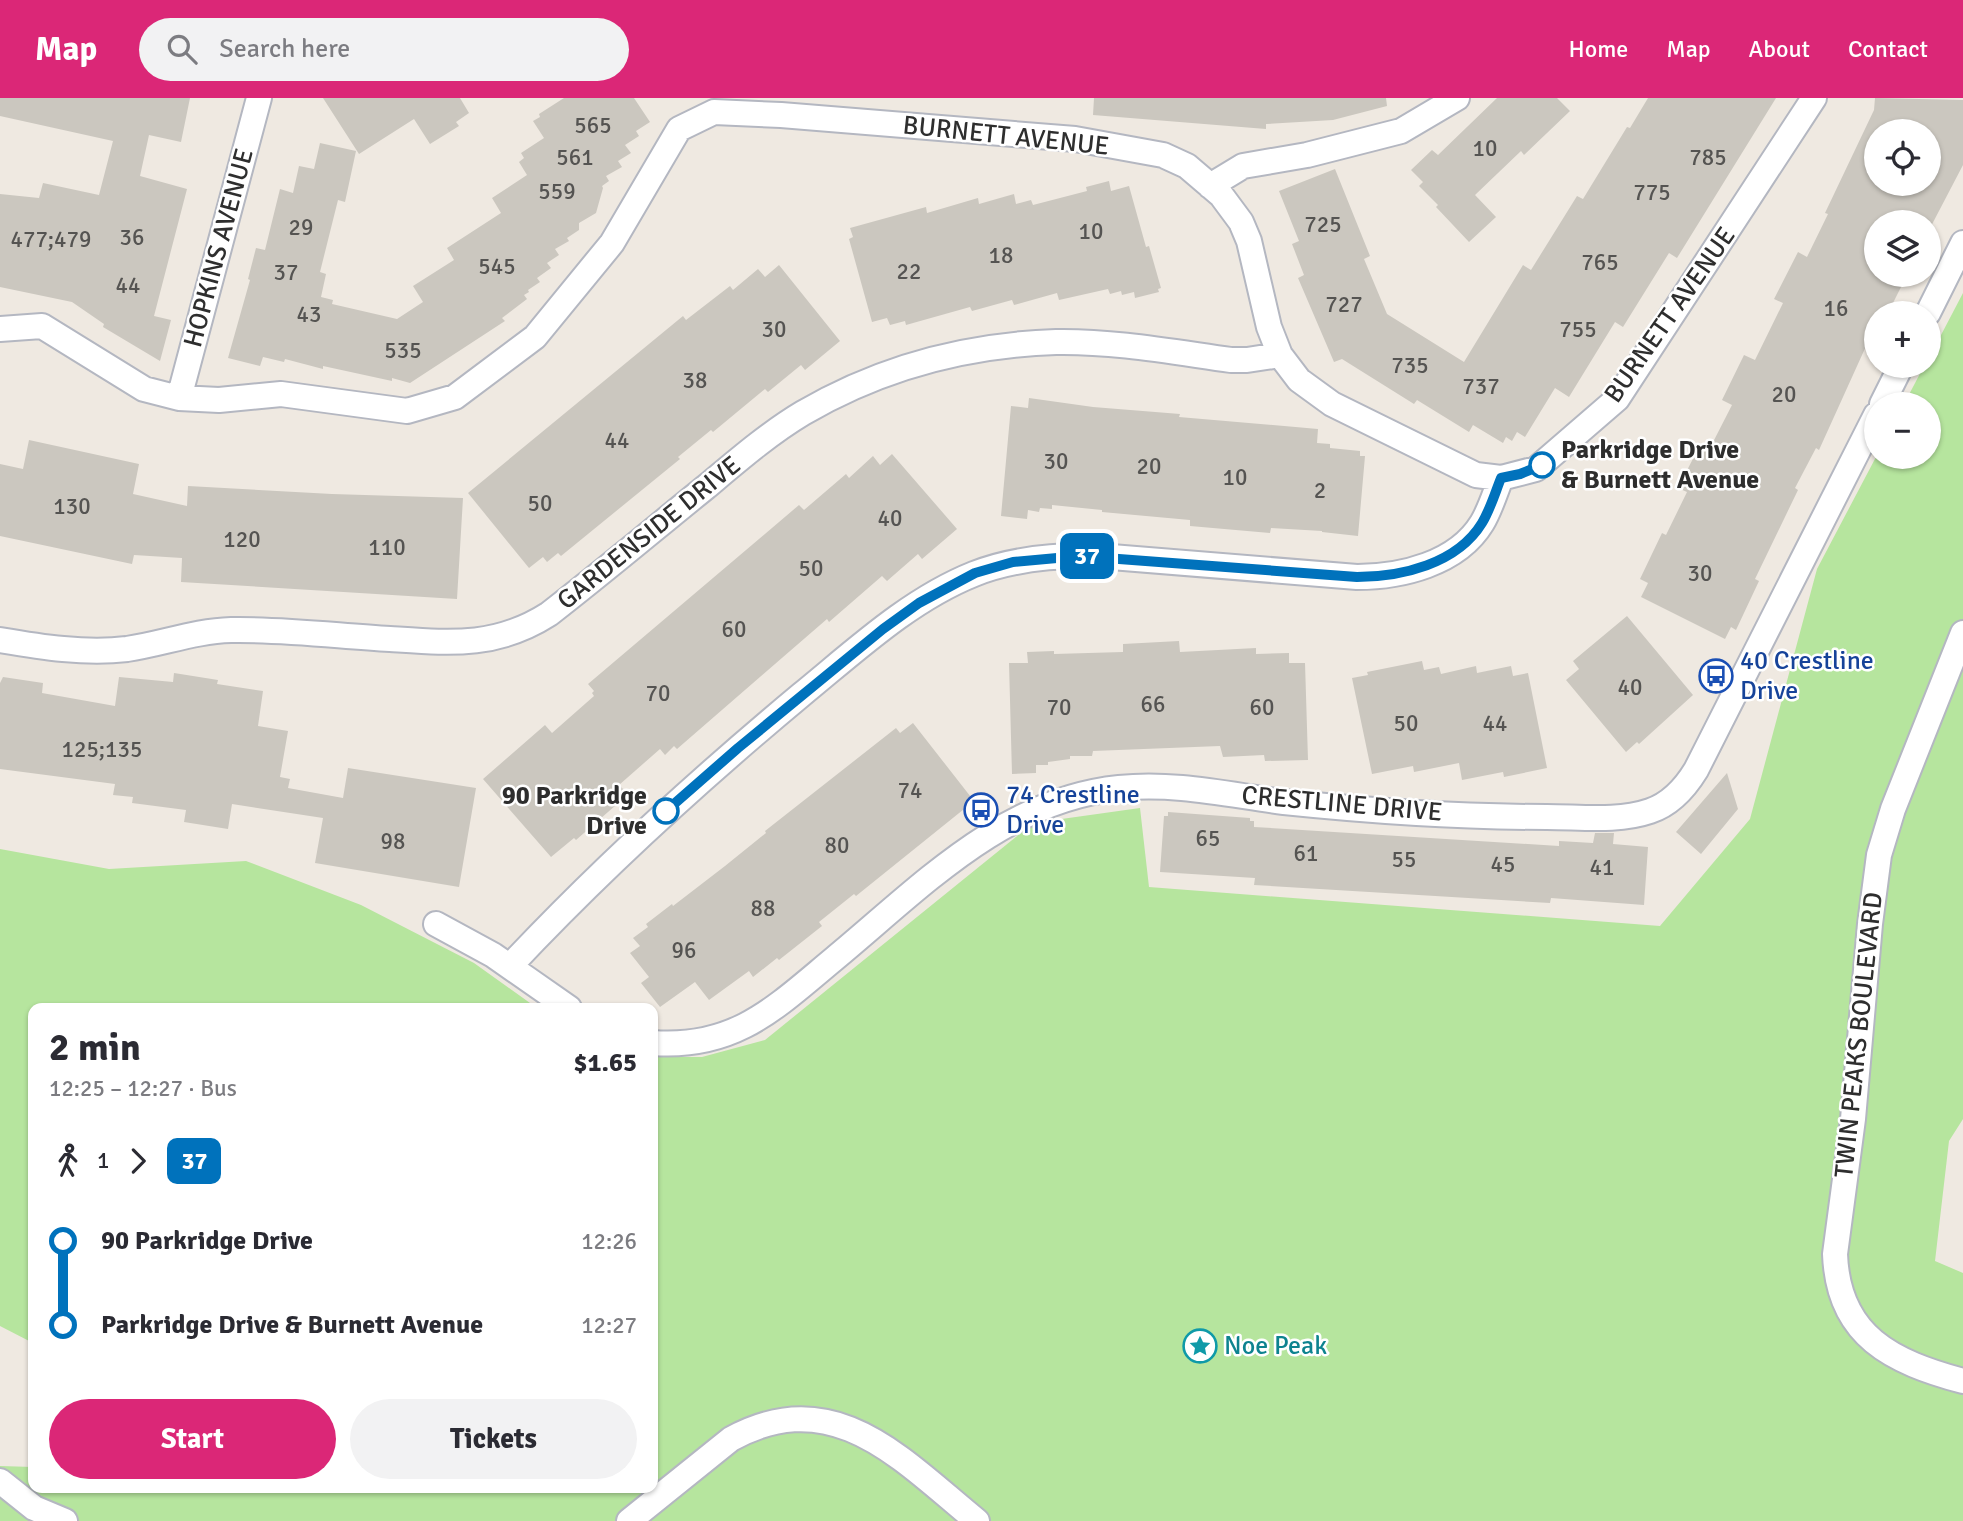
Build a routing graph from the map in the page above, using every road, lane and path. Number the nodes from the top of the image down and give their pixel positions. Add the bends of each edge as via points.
1 (259, 98) edge
2 (1457, 98) edge
3 (1814, 98) edge
4 (1210, 186) junction
5 (1963, 243) edge
6 (1934, 301) edge
7 (0, 329) edge
8 (1280, 355) junction
9 (178, 398) junction
10 (1864, 439) edge
11 (1501, 478) junction
12 (1963, 633) edge
13 (0, 640) edge
14 (436, 924) dead end
15 (510, 966) junction
16 (562, 1003) edge
17 (658, 1043) edge
18 (1963, 1381) edge
19 (1, 1486) edge
20 (65, 1521) edge
21 (629, 1521) edge
22 (977, 1521) edge

1 - 9 street, HOPKINS AVENUE
2 - 4 street via 1401,131 1244,166
3 - 11 street, BURNETT AVENUE via 1620,395 1542,465
4 - 8 street, BURNETT AVENUE via 1229,203 1249,241
4 - 9 street, BURNETT AVENUE via 1187,166 1163,155 1075,139 714,112 679,129 612,243 535,337 455,397 407,411 281,394 219,400
5 - 6 street
7 - 9 street, BURNETT AVENUE via 42,326 144,389
8 - 11 street, BURNETT AVENUE via 1299,380 1332,404 1469,472
8 - 13 street, GARDENSIDE DRIVE via 1230,360 1057,342 982,349 907,367 801,414 549,614 519,631 489,640 451,643 232,630 105,650
10 - 17 street, CRESTLINE DRIVE via 1696,770 1664,805 1621,816 1522,817 1346,808 1168,786 1118,788 1072,797 1030,811 975,844 752,1023 716,1038
11 - 15 street via 1482,523 1466,542 1422,567 1390,575 1357,577 1079,556 1013,562 956,582 883,629 738,748 621,853
12 - 18 street, TWIN PEAKS BOULEVARD via 1881,847 1835,1254 1843,1297 1874,1343 1908,1363
14 - 15 street
15 - 16 street
19 - 20 street
21 - 22 street via 746,1430 774,1421 808,1418 860,1432

